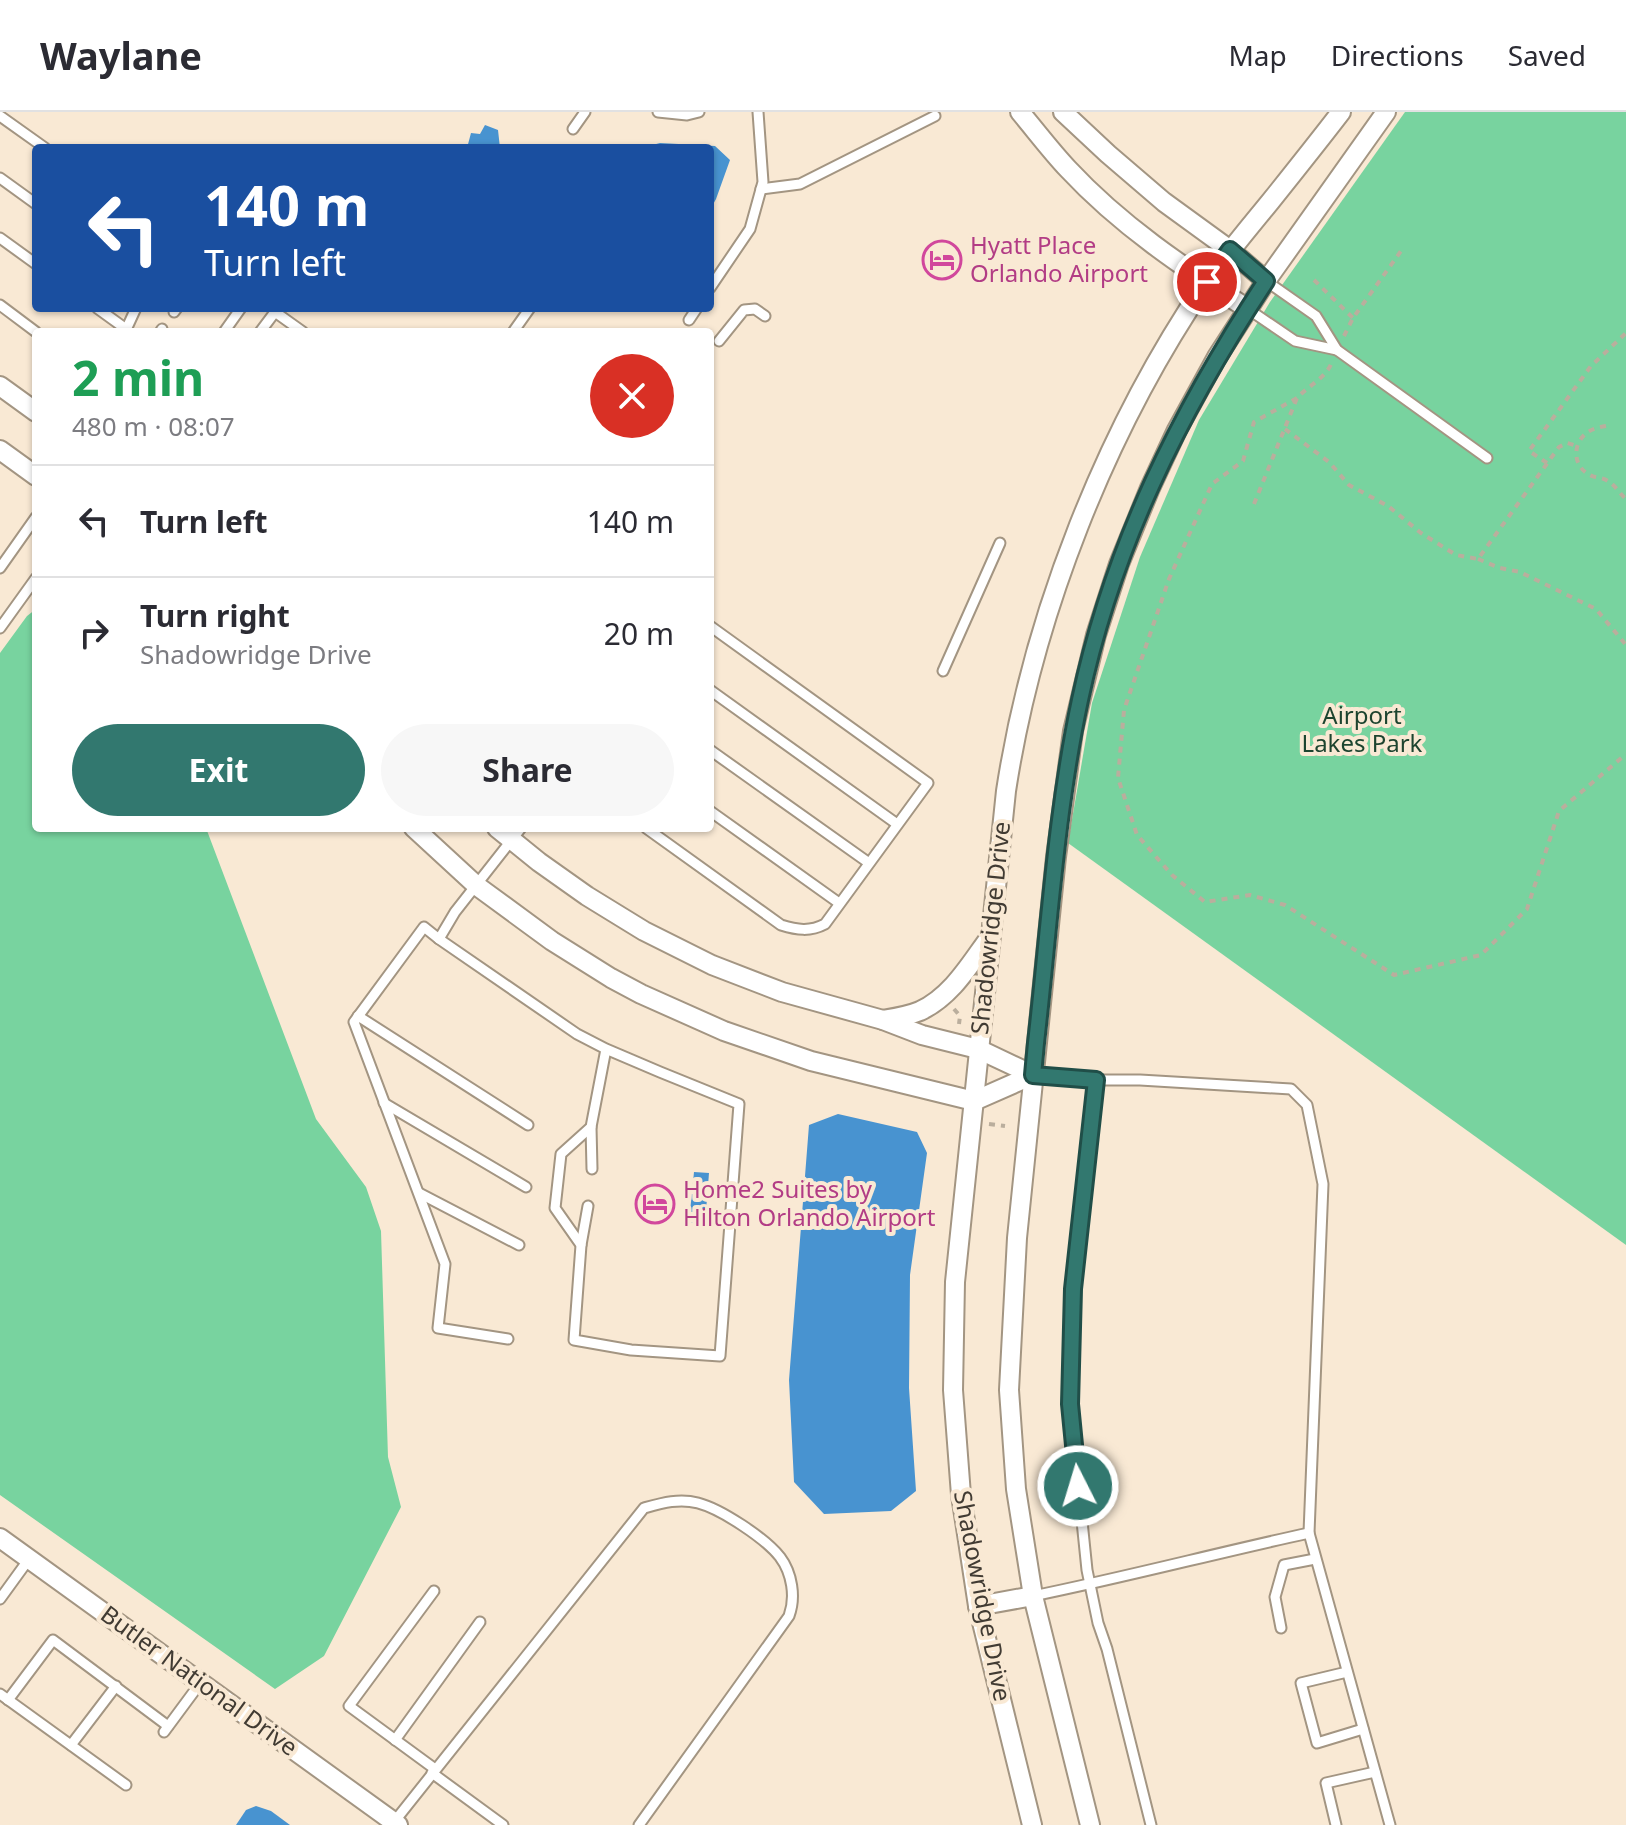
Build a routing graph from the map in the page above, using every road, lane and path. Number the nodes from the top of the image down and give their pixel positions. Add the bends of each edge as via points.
1 (585, 112) edge
2 (658, 112) edge
3 (699, 112) edge
4 (758, 112) edge
5 (1020, 112) edge
6 (1063, 112) edge
7 (1341, 112) edge
8 (1386, 112) edge
9 (0, 116) edge
10 (935, 116) dead end
11 (573, 129) dead end
12 (39, 144) edge
13 (0, 178) edge
14 (761, 189) junction
15 (32, 201) edge
16 (0, 238) edge
17 (1230, 250) junction
18 (1401, 251) dead end
19 (32, 261) edge
20 (1314, 280) dead end
21 (1266, 281) junction
22 (714, 282) edge
23 (1207, 282) junction
24 (0, 305) edge
25 (1248, 309) junction
26 (102, 312) edge
27 (275, 312) edge
28 (694, 312) edge
29 (765, 316) dead end
30 (1353, 318) junction
31 (689, 320) dead end
32 (122, 328) edge
33 (297, 328) edge
34 (32, 329) edge
35 (1626, 333) edge
36 (719, 341) dead end
37 (1337, 350) junction
38 (0, 386) edge
39 (1297, 398) junction
40 (32, 409) edge
41 (1606, 426) dead end
42 (1285, 429) junction
43 (1577, 446) junction
44 (0, 450) edge
45 (1487, 458) dead end
46 (1547, 463) junction
47 (32, 473) edge
48 (1626, 499) edge
49 (1254, 504) dead end
50 (32, 523) edge
51 (1000, 543) dead end
52 (1478, 559) junction
53 (0, 568) edge
54 (32, 584) edge
55 (0, 628) edge
56 (714, 629) edge
57 (1626, 645) edge
58 (943, 671) dead end
59 (714, 693) edge
60 (714, 753) edge
61 (1626, 754) edge
62 (714, 814) edge
63 (897, 824) junction
64 (418, 832) edge
65 (510, 832) edge
66 (652, 832) edge
67 (869, 863) junction
68 (477, 886) junction
69 (839, 903) junction
70 (991, 935) junction
71 (439, 939) junction
72 (954, 1009) dead end
73 (358, 1016) junction
74 (883, 1020) junction
75 (959, 1024) dead end
76 (606, 1049) junction
77 (978, 1049) junction
78 (1033, 1075) junction
79 (1096, 1080) junction
80 (974, 1101) junction
81 (384, 1103) junction
82 (987, 1124) dead end
83 (528, 1125) dead end
84 (1005, 1126) dead end
85 (591, 1127) junction
86 (592, 1169) dead end
87 (526, 1187) dead end
88 (418, 1192) junction
89 (588, 1206) dead end
90 (519, 1245) dead end
91 (581, 1245) junction
92 (508, 1339) dead end
93 (1309, 1533) junction
94 (0, 1538) edge
95 (29, 1559) junction
96 (1315, 1559) junction
97 (1090, 1585) junction
98 (434, 1591) dead end
99 (1033, 1596) junction
100 (0, 1599) edge
101 (978, 1606) junction
102 (480, 1622) dead end
103 (1281, 1628) dead end
104 (1347, 1672) junction
105 (201, 1682) junction
106 (116, 1686) junction
107 (4, 1697) edge
108 (1363, 1729) junction
109 (395, 1740) junction
110 (71, 1745) junction
111 (434, 1771) junction
112 (1375, 1772) junction
113 (126, 1785) dead end
114 (396, 1824) edge
115 (503, 1825) edge
116 (639, 1825) edge
117 (1032, 1825) edge
118 (1090, 1825) edge
119 (1151, 1825) edge
120 (1336, 1825) edge
121 (1390, 1825) edge

1 - 11 lane
2 - 3 lane
4 - 14 lane
5 - 23 street via 1103,202
6 - 17 street via 1164,202
7 - 17 street, Shadowridge Drive
8 - 21 street, Shadowridge Drive
9 - 12 lane
10 - 14 lane via 800,184
13 - 15 lane
14 - 22 lane via 750,229
16 - 19 lane
17 - 21 street
17 - 23 street, Shadowridge Drive
18 - 30 path
20 - 30 path
21 - 25 street, Shadowridge Drive
21 - 37 lane via 1316,316
23 - 25 street
23 - 70 street, Shadowridge Drive via 1115,444 1040,636 1010,763
24 - 34 lane
25 - 37 lane via 1295,341
25 - 78 street, Shadowridge Drive via 1164,457 1096,635 1067,769
26 - 32 lane
27 - 33 lane
28 - 31 lane
29 - 36 lane via 744,310
30 - 37 path
35 - 46 path via 1591,366 1529,451
37 - 39 path via 1327,374
37 - 45 lane
38 - 40 street
39 - 42 path
39 - 61 path via 1254,422 1243,461 1212,484 1169,579 1124,710 1118,778 1137,835 1172,875 1205,902 1250,895 1285,905 1394,975 1481,955 1527,909 1559,811
41 - 43 path via 1594,428
42 - 49 path
42 - 52 path via 1329,462 1349,485 1456,555
43 - 46 path via 1559,447
43 - 48 path via 1580,467 1610,482
44 - 47 street
46 - 52 path
50 - 53 lane
51 - 58 lane
52 - 57 path via 1520,572 1596,609
54 - 55 lane
56 - 63 lane via 928,783
59 - 63 lane
60 - 67 lane
62 - 69 lane
63 - 67 lane
64 - 68 street
65 - 68 lane
65 - 74 street via 599,904 644,931 782,992
66 - 69 lane via 781,925 816,928
67 - 69 lane
68 - 71 lane
68 - 80 street via 583,961 696,1020 784,1053
70 - 74 street via 944,995 921,1010
70 - 77 street, Shadowridge Drive
71 - 73 lane via 424,927
71 - 76 lane
72 - 75 path
73 - 81 lane via 354,1022
73 - 83 lane
74 - 77 street
76 - 85 lane
76 - 91 lane via 739,1104 720,1356 574,1340
77 - 78 street
77 - 80 street, Shadowridge Drive
78 - 79 lane
78 - 80 street
78 - 99 street, Shadowridge Drive via 1009,1390 1016,1489
79 - 93 lane via 1291,1089 1307,1105 1323,1184
79 - 97 lane via 1073,1289 1070,1404
80 - 101 street, Shadowridge Drive via 955,1282 953,1390 961,1495
81 - 87 lane
81 - 88 lane
82 - 84 path
85 - 86 lane
85 - 91 lane via 561,1154 555,1208
88 - 90 lane
88 - 92 lane via 445,1264 438,1328
89 - 91 lane
93 - 96 lane
93 - 97 lane
94 - 95 street, Butler National Drive
95 - 100 lane
95 - 105 street, Butler National Drive
96 - 103 lane via 1284,1565 1275,1597
96 - 104 lane
97 - 99 lane
97 - 119 lane
98 - 109 lane via 349,1706
99 - 101 street
99 - 118 street, Shadowridge Drive
101 - 117 street, Shadowridge Drive
102 - 109 lane
104 - 108 lane
104 - 108 lane via 1301,1683 1317,1743
105 - 106 lane via 166,1729
105 - 114 street, Butler National Drive
106 - 107 lane via 53,1640
106 - 110 lane
107 - 110 lane
108 - 112 lane
109 - 111 lane
110 - 113 lane
111 - 114 lane
111 - 115 lane
111 - 116 lane via 644,1508 671,1500 698,1503 744,1526 779,1555 792,1587 792,1608
112 - 120 lane via 1326,1783
112 - 121 lane

